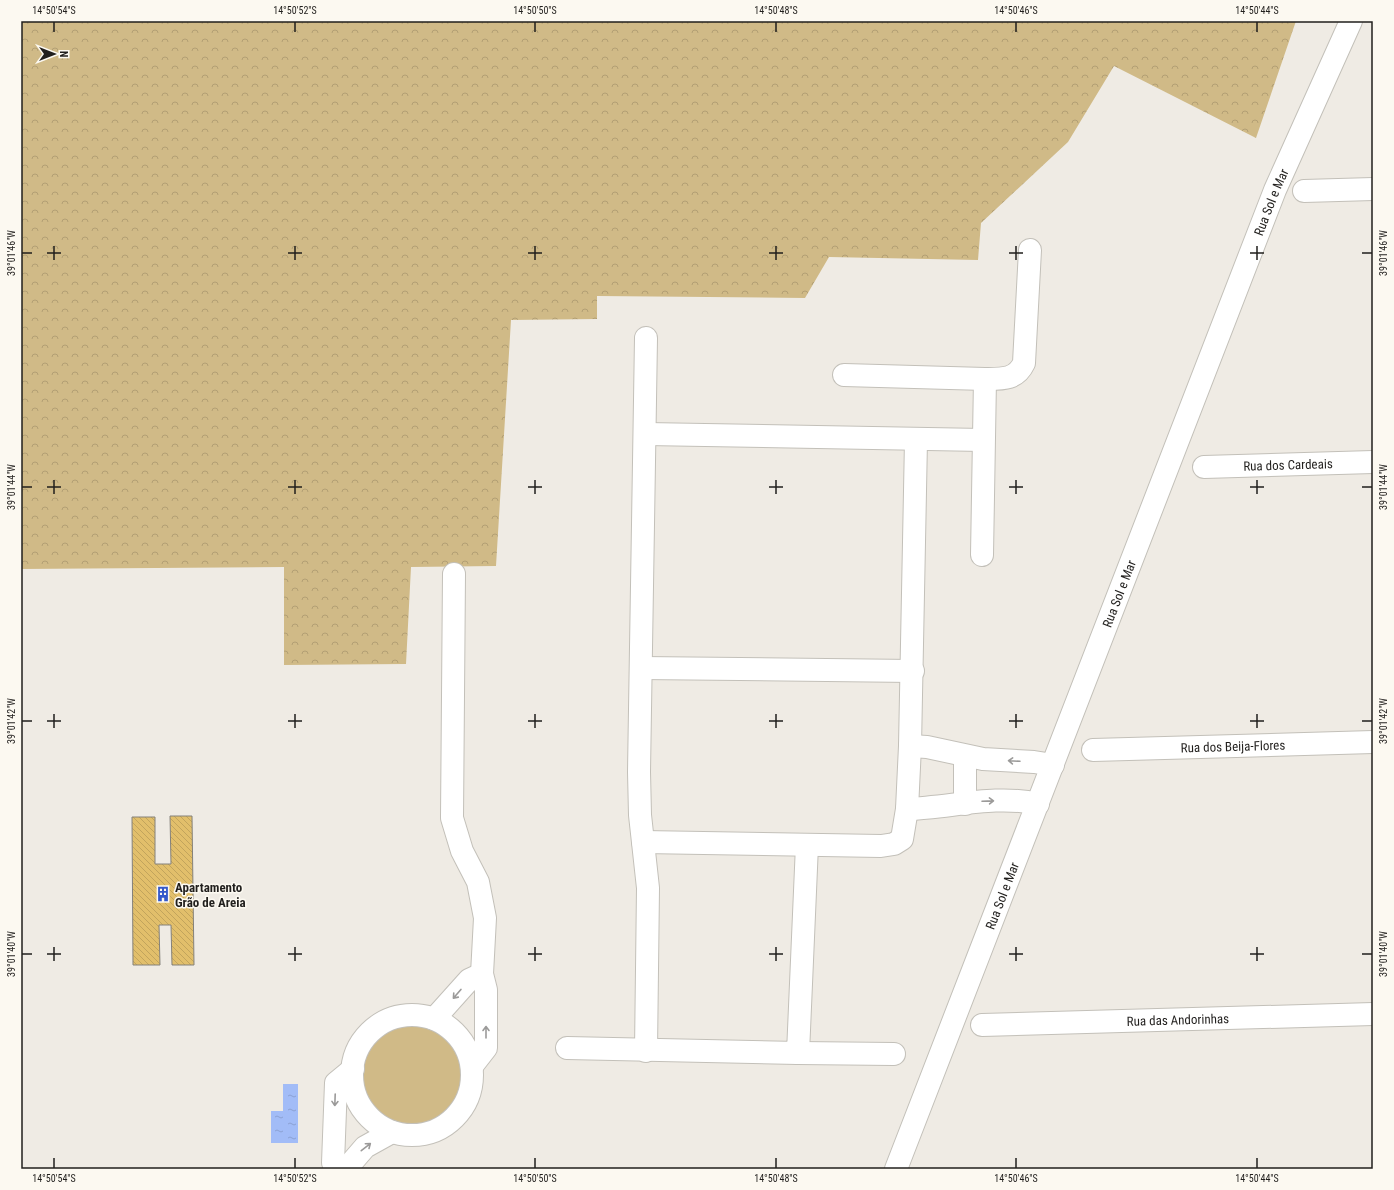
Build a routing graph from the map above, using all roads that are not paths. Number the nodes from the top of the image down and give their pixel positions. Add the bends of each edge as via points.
1 (1351, 21) edge
2 (1373, 189) edge
3 (1304, 191) dead end
4 (1030, 250) dead end
5 (646, 338) dead end
6 (844, 375) dead end
7 (985, 379) junction
8 (646, 434) junction
9 (916, 440) junction
10 (983, 440) junction
11 (1373, 462) edge
12 (1204, 467) dead end
13 (982, 555) dead end
14 (454, 574) dead end
15 (641, 668) junction
16 (913, 671) junction
17 (1373, 742) edge
18 (910, 746) junction
19 (1093, 750) dead end
20 (965, 756) junction
21 (1053, 765) junction
22 (965, 804) junction
23 (1038, 804) junction
24 (907, 809) junction
25 (643, 842) junction
26 (807, 845) junction
27 (482, 974) junction
28 (1373, 1014) edge
29 (434, 1019) junction
30 (982, 1025) dead end
31 (567, 1048) dead end
32 (646, 1051) junction
33 (798, 1052) junction
34 (894, 1054) dead end
35 (472, 1066) junction
36 (353, 1069) junction
37 (392, 1132) junction
38 (336, 1169) edge
39 (346, 1169) edge
40 (896, 1169) edge

1 - 21 street, Rua Sol e Mar via 1275,190
2 - 3 street
4 - 7 street via 1024,363 1018,373 1010,378
5 - 8 street
6 - 7 street
7 - 10 street
8 - 9 street
8 - 15 street
9 - 10 street
9 - 16 street
10 - 13 street
11 - 12 street, Rua dos Cardeais
14 - 27 street via 452,818 456,836 478,882 482,900 485,918
15 - 16 street
15 - 25 street via 639,772
16 - 18 street
17 - 19 street, Rua dos Beija-Flores
18 - 20 street via 949,751
18 - 24 street
21 -> 20 street
20 - 22 street
21 - 23 street, Rua Sol e Mar
22 -> 23 street via 1016,801
22 - 24 street
23 - 40 street, Rua Sol e Mar
24 - 26 street via 902,839 894,844
25 - 26 street
25 - 32 street via 648,895
26 - 33 street
27 -> 29 street via 469,980
35 -> 27 street via 486,1048 486,990
28 - 30 street, Rua das Andorinhas
29 - 35 street via 459,1037
29 - 36 street via 410,1015 388,1020 374,1028 356,1054
31 - 32 street
32 - 33 street
33 - 34 street
35 - 37 street via 468,1096 451,1122 423,1135
36 - 37 street via 353,1085 366,1114
36 -> 38 street via 336,1083 333,1163
39 -> 37 street via 365,1147

